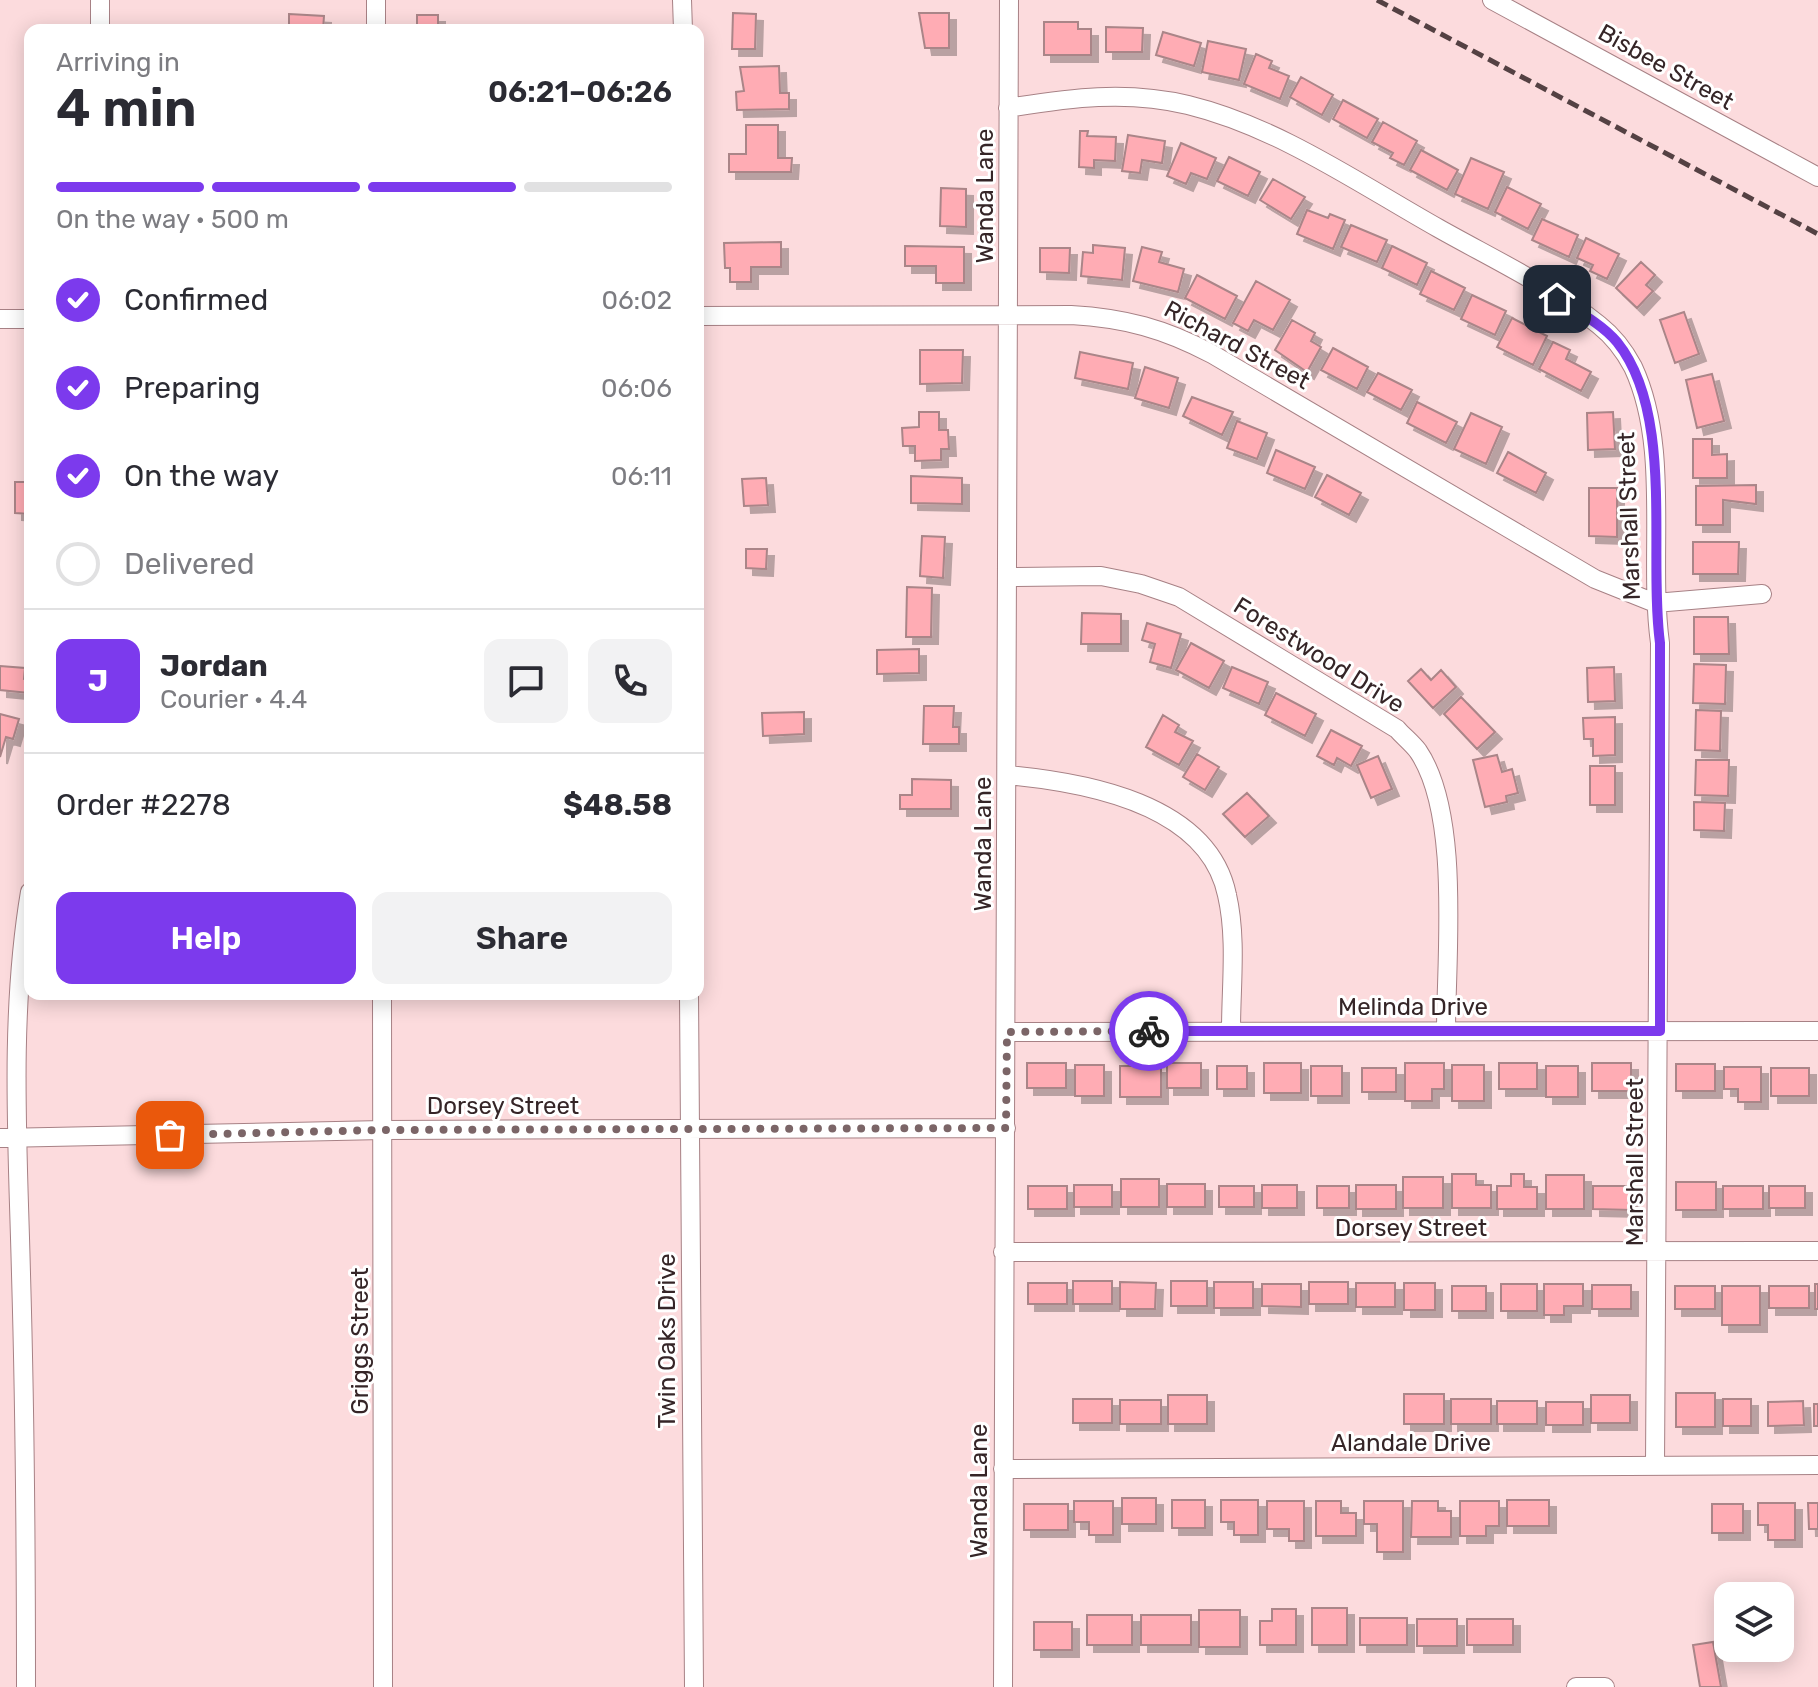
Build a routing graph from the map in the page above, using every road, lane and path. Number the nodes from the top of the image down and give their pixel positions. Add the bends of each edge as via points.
1 (100, 0) edge
2 (376, 0) edge
3 (682, 0) edge
4 (1009, 0) edge
5 (1492, 0) edge
6 (100, 24) edge
7 (376, 24) edge
8 (683, 24) edge
9 (1008, 108) junction
10 (1818, 177) edge
11 (1009, 314) junction
12 (704, 316) edge
13 (0, 319) edge
14 (24, 319) edge
15 (1007, 577) junction
16 (1762, 594) dead end
17 (1655, 603) junction
18 (1007, 775) junction
19 (24, 954) edge
20 (382, 1000) edge
21 (689, 1000) edge
22 (1231, 1030) junction
23 (1446, 1031) junction
24 (1660, 1031) junction
25 (1818, 1031) edge
26 (1007, 1032) junction
27 (1006, 1128) junction
28 (383, 1130) junction
29 (689, 1130) junction
30 (9, 1138) edge
31 (1818, 1251) edge
32 (1003, 1252) junction
33 (1659, 1252) junction
34 (1655, 1465) junction
35 (1818, 1465) edge
36 (1003, 1469) junction
37 (26, 1687) edge
38 (383, 1687) edge
39 (694, 1687) edge
40 (1003, 1687) edge
41 (1576, 1687) edge
42 (1605, 1687) edge

1 - 6 street
2 - 7 street
3 - 8 street
4 - 9 street, Wanda Lane
5 - 10 street, Bisbee Street
9 - 11 street, Wanda Lane
9 - 17 street, Marshall Street via 1122,94 1225,115 1284,141 1599,325 1631,364 1648,402
11 - 12 street, Richard Street
11 - 15 street, Wanda Lane
11 - 17 street, Richard Street via 1119,318 1174,334 1595,579
13 - 14 street
15 - 18 street, Wanda Lane
15 - 23 street, Forestwood Drive via 1101,576 1179,597 1397,729 1418,751 1431,778 1446,845
16 - 17 street
17 - 24 street, Marshall Street via 1660,643
18 - 22 street via 1096,787 1133,801 1203,845 1219,869 1227,895
18 - 26 street, Wanda Lane
19 - 30 street
20 - 28 street, Griggs Street
21 - 29 street, Twin Oaks Drive
22 - 23 street, Melinda Drive
22 - 26 street, Melinda Drive
23 - 24 street, Melinda Drive
24 - 25 street, Melinda Drive
24 - 33 street, Marshall Street
26 - 27 street, Wanda Lane
27 - 29 street, Dorsey Street
27 - 32 street, Wanda Lane
28 - 29 street, Dorsey Street
28 - 30 street, Dorsey Street
28 - 38 street, Griggs Street
29 - 39 street, Twin Oaks Drive
30 - 37 street via 26,1455
31 - 33 street, Dorsey Street
32 - 33 street, Dorsey Street
32 - 36 street, Wanda Lane
33 - 34 street, Marshall Street
34 - 35 street, Alandale Drive
34 - 36 street, Alandale Drive
36 - 40 street, Wanda Lane
41 - 42 street

